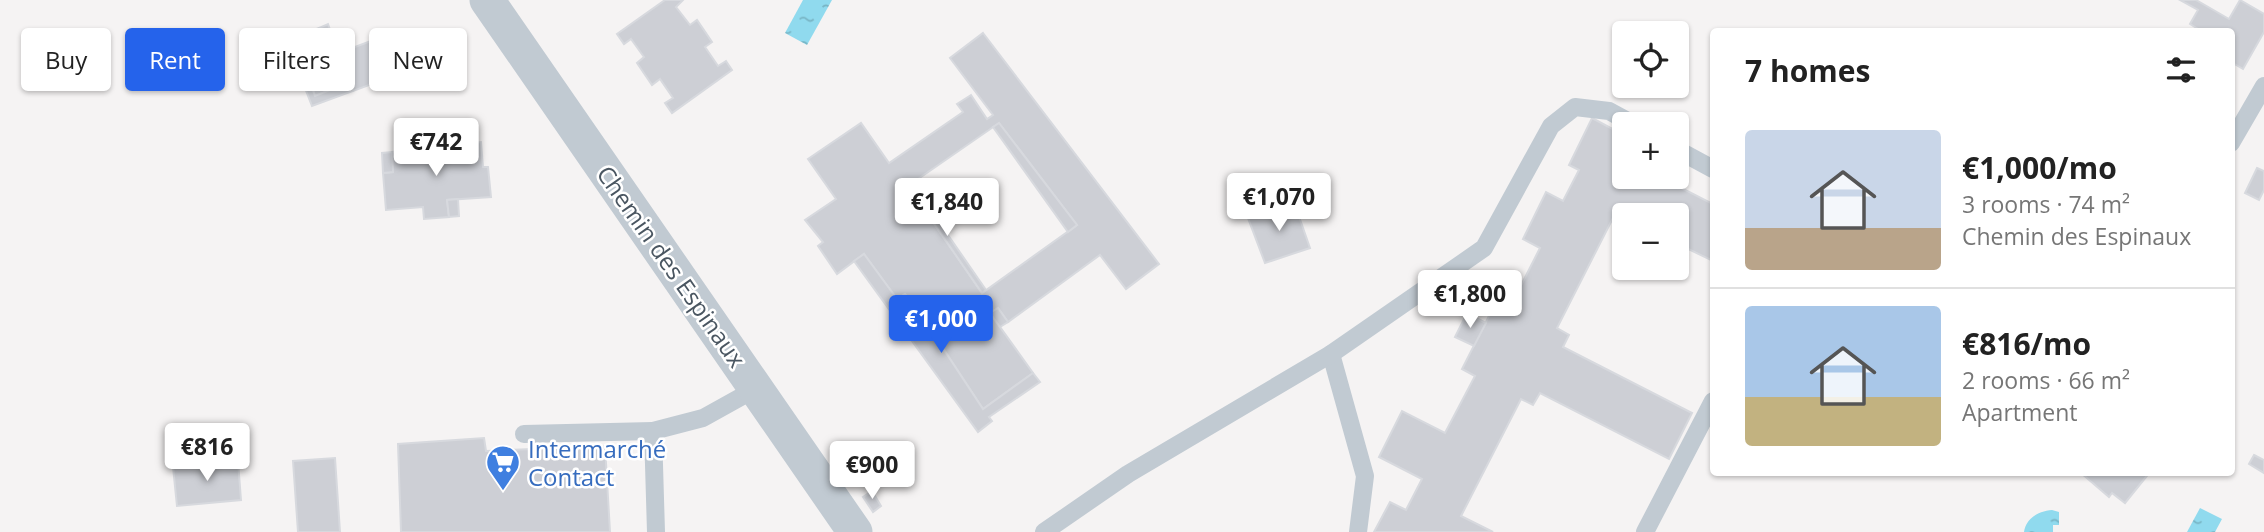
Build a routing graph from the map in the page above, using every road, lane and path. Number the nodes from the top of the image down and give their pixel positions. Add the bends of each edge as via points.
1 (487, 0) edge
2 (2264, 86) edge
3 (1612, 113) edge
4 (2235, 136) edge
5 (1689, 156) edge
6 (1710, 167) edge
7 (1331, 354) junction
8 (757, 388) junction
9 (1710, 407) edge
10 (653, 431) junction
11 (524, 434) dead end
12 (656, 532) edge
13 (855, 532) edge
14 (1044, 532) edge
15 (1358, 532) edge
16 (1644, 532) edge

1 - 8 street, Chemin des Espinaux
2 - 4 lane
3 - 7 lane via 1575,107 1551,126 1484,248
5 - 6 lane
7 - 14 lane via 1128,474
7 - 15 lane via 1365,475
8 - 10 lane via 703,418
8 - 13 street, Chemin des Espinaux
9 - 16 lane
10 - 11 lane
10 - 12 lane

